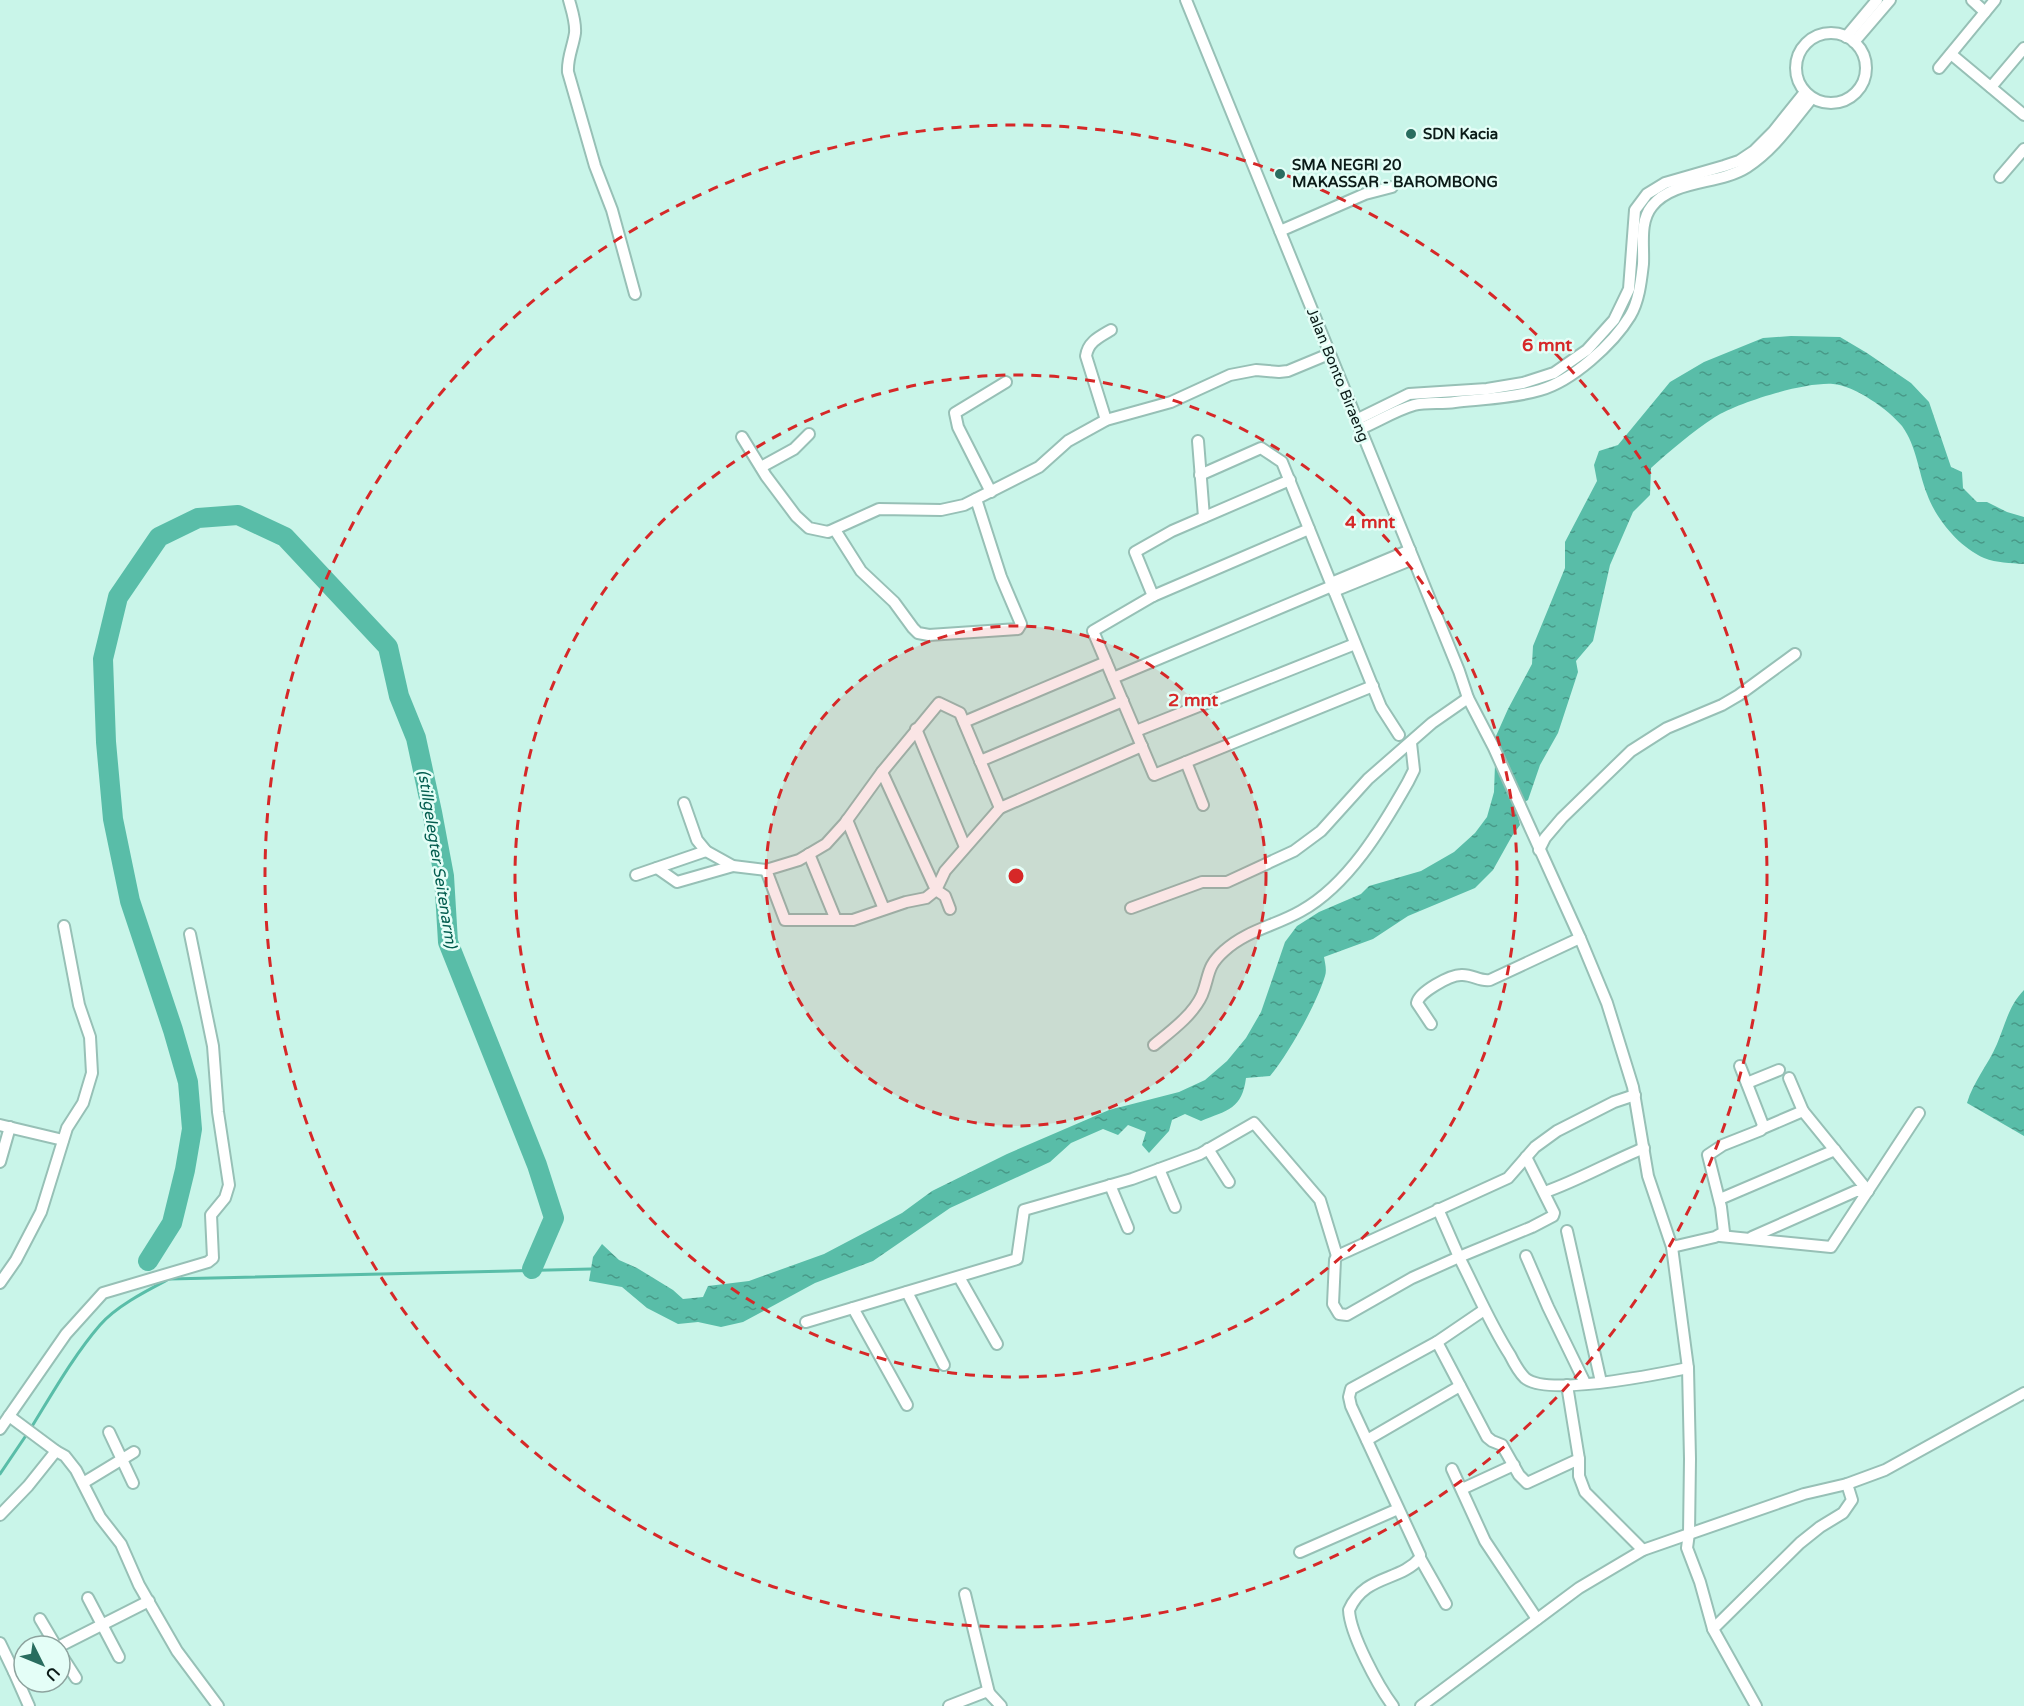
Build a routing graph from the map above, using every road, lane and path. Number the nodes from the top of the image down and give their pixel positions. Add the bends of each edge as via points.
1 (569, 0) edge
2 (1185, 0) edge
3 (1877, 0) edge
4 (1890, 0) edge
5 (1972, 0) edge
6 (1995, 0) edge
7 (1985, 12) junction
8 (1850, 40) junction
9 (2024, 48) edge
10 (1951, 54) junction
11 (1939, 69) dead end
12 (1991, 87) junction
13 (1808, 95) junction
14 (2024, 114) edge
15 (2024, 149) edge
16 (2000, 177) dead end
17 (1392, 188) dead end
18 (1280, 231) junction
19 (634, 294) dead end
20 (1111, 330) dead end
21 (1329, 354) junction
22 (1006, 382) dead end
23 (1106, 420) junction
24 (1358, 425) junction
25 (809, 434) dead end
26 (742, 437) dead end
27 (1198, 441) dead end
28 (761, 467) junction
29 (1200, 475) junction
30 (1290, 480) junction
31 (991, 492) junction
32 (976, 499) junction
33 (1204, 517) junction
34 (1309, 529) junction
35 (835, 530) junction
36 (1412, 555) junction
37 (1332, 587) junction
38 (1153, 596) junction
39 (1355, 644) junction
40 (1795, 654) dead end
41 (1106, 662) junction
42 (1113, 678) junction
43 (1372, 686) junction
44 (1468, 698) junction
45 (1123, 701) junction
46 (964, 722) junction
47 (916, 729) junction
48 (1136, 731) junction
49 (1399, 735) dead end
50 (1411, 743) junction
51 (1142, 746) junction
52 (980, 762) junction
53 (1186, 762) junction
54 (882, 772) junction
55 (684, 803) dead end
56 (1203, 805) dead end
57 (1000, 808) junction
58 (847, 820) junction
59 (965, 847) junction
60 (706, 850) junction
61 (1539, 850) junction
62 (809, 854) junction
63 (733, 866) junction
64 (657, 868) junction
65 (766, 870) junction
66 (636, 875) dead end
67 (936, 890) junction
68 (1131, 908) dead end
69 (884, 909) junction
70 (950, 909) dead end
71 (836, 920) junction
72 (64, 926) dead end
73 (190, 934) dead end
74 (1580, 938) junction
75 (1431, 1024) dead end
76 (1155, 1044) dead end
77 (1740, 1066) dead end
78 (1779, 1070) dead end
79 (1789, 1078) dead end
80 (1747, 1083) junction
81 (1635, 1095) junction
82 (1803, 1111) junction
83 (1919, 1113) dead end
84 (5, 1126) edge
85 (1761, 1129) junction
86 (63, 1140) junction
87 (1644, 1148) junction
88 (1208, 1149) junction
89 (1835, 1150) junction
90 (1526, 1157) junction
91 (0, 1162) edge
92 (1159, 1169) junction
93 (1229, 1182) dead end
94 (1110, 1185) junction
95 (1868, 1191) junction
96 (1545, 1192) junction
97 (1720, 1199) junction
98 (1175, 1207) dead end
99 (1438, 1209) junction
100 (1128, 1228) dead end
101 (1567, 1231) dead end
102 (1720, 1236) junction
103 (1749, 1239) junction
104 (1672, 1247) junction
105 (1337, 1256) junction
106 (1526, 1256) dead end
107 (1459, 1257) junction
108 (959, 1277) junction
109 (0, 1283) edge
110 (907, 1292) junction
111 (853, 1308) junction
112 (1484, 1310) junction
113 (806, 1322) dead end
114 (1437, 1342) junction
115 (997, 1344) dead end
116 (944, 1365) dead end
117 (1688, 1368) junction
118 (1601, 1382) junction
119 (1585, 1383) junction
120 (1567, 1385) junction
121 (1460, 1386) junction
122 (2024, 1393) edge
123 (907, 1405) dead end
124 (9, 1416) junction
125 (0, 1429) edge
126 (110, 1432) dead end
127 (1367, 1440) junction
128 (53, 1449) junction
129 (134, 1452) dead end
130 (121, 1459) junction
131 (1579, 1459) junction
132 (1514, 1465) junction
133 (1452, 1469) dead end
134 (83, 1483) junction
135 (133, 1483) dead end
136 (1847, 1484) junction
137 (1462, 1489) junction
138 (1398, 1509) junction
139 (0, 1515) edge
140 (1689, 1533) junction
141 (1643, 1550) junction
142 (1300, 1552) dead end
143 (1420, 1558) junction
144 (964, 1594) dead end
145 (88, 1598) dead end
146 (149, 1601) junction
147 (1446, 1604) dead end
148 (40, 1619) dead end
149 (1537, 1619) junction
150 (102, 1624) junction
151 (1713, 1629) junction
152 (50, 1634) edge
153 (72, 1639) edge
154 (0, 1643) edge
155 (119, 1657) dead end
156 (12, 1659) edge
157 (72, 1672) edge
158 (76, 1678) dead end
159 (989, 1692) junction
160 (218, 1706) edge
161 (949, 1706) edge
162 (1001, 1706) edge
163 (1393, 1706) edge
164 (1421, 1706) edge
165 (1756, 1706) edge

1 - 19 street via 575,33 568,72
2 - 18 street, Jalan Bonto Biraeng
3 - 8 street
4 - 8 street
5 - 7 street
6 - 7 street
7 - 10 street
8 - 13 street via 1830,33 1819,35 1801,49 1795,72
8 - 13 street via 1864,58 1866,69 1858,90 1839,103
9 - 12 street
10 - 11 street
10 - 12 street
12 - 14 street
13 - 24 street via 1754,151 1739,161 1665,183 1647,194 1635,210 1629,288 1614,320 1587,350 1554,373 1524,383 1408,394
15 - 16 street
17 - 18 street via 1365,194
18 - 21 street, Jalan Bonto Biraeng
20 - 23 street via 1092,342 1086,356
21 - 23 street via 1288,371 1256,370 1230,375 1172,402
21 - 24 street, Jalan Bonto Biraeng
22 - 31 street via 955,413
23 - 31 street via 1068,441 1039,467
24 - 36 street, Jalan Bonto Biraeng
25 - 28 street via 788,453
26 - 28 street
27 - 29 street
28 - 35 street via 802,522 820,532
29 - 30 street via 1261,448 1282,462
29 - 33 street
30 - 33 street
30 - 34 street
31 - 32 street
32 - 35 street via 941,510 879,509
32 - 35 street via 1021,624 1018,629 918,633 894,602 861,571
33 - 38 street via 1135,552
34 - 37 street
34 - 38 street
36 - 37 street
36 - 44 street, Jalan Bonto Biraeng
37 - 39 street
37 - 42 street
38 - 41 street via 1093,631
39 - 43 street
39 - 48 street
40 - 61 street via 1739,695 1667,728 1631,751 1562,818
41 - 42 street
41 - 46 street
42 - 45 street
43 - 49 street
43 - 53 street
44 - 50 street
44 - 61 street, Jalan Bonto Biraeng
45 - 48 street
45 - 52 street
46 - 47 street via 960,713 939,703
46 - 52 street
47 - 54 street
47 - 59 street
48 - 51 street
50 - 68 street via 1368,779 1321,831 1294,850 1227,882 1202,882
50 - 76 street via 1414,770 1346,874 1300,912 1251,932 1225,950 1209,968 1202,995 1194,1006
51 - 53 street via 1154,775
51 - 57 street
52 - 57 street
53 - 56 street
54 - 58 street
54 - 67 street
55 - 60 street via 697,840
57 - 59 street
58 - 62 street via 826,844
58 - 69 street
59 - 67 street via 945,871
60 - 63 street
60 - 64 street
61 - 74 street, Jalan Bonto Biraeng
62 - 65 street
62 - 71 street
63 - 64 street via 676,882
63 - 65 street
64 - 66 street
65 - 71 street via 785,920
67 - 69 street via 926,898
67 - 70 street via 945,896
69 - 71 street via 853,920
72 - 86 street via 78,1005 93,1059 88,1090
73 - 124 street via 213,1046 229,1185 225,1198 211,1215 213,1258 99,1296 66,1334
74 - 75 street via 1490,980 1459,975 1425,992 1417,1003
74 - 81 street, Jalan Bonto Biraeng via 1607,1003
77 - 80 street
78 - 80 street
79 - 82 street
80 - 85 street via 1762,1121
81 - 87 street, Jalan Bonto Biraeng
81 - 90 street via 1557,1131
82 - 85 street
82 - 89 street
83 - 95 street
84 - 86 street
84 - 91 street
85 - 97 street via 1708,1155
86 - 109 street via 41,1212
87 - 96 street
87 - 104 street, Jalan Bonto Biraeng via 1652,1189
88 - 92 street
88 - 93 street
88 - 105 street via 1254,1123 1320,1200
89 - 95 street
89 - 97 street
90 - 96 street
90 - 99 street via 1508,1178
92 - 94 street
92 - 98 street
94 - 100 street
94 - 108 street via 1024,1210 1017,1259
95 - 103 street via 1856,1191
95 - 103 street via 1831,1247
96 - 107 street via 1553,1216
97 - 102 street via 1724,1231
99 - 105 street
99 - 107 street
101 - 118 street
102 - 103 street
102 - 104 street
104 - 117 street, Jalan Bonto Biraeng
105 - 107 street via 1334,1304 1343,1316
106 - 119 street
107 - 112 street
108 - 110 street
108 - 115 street
110 - 111 street
110 - 116 street
111 - 113 street
111 - 123 street
112 - 114 street
112 - 120 street via 1526,1378 1539,1384
114 - 121 street
114 - 127 street via 1351,1389 1351,1406
117 - 118 street
117 - 140 street, Jalan Bonto Biraeng
118 - 119 street
119 - 120 street
120 - 131 street
121 - 127 street
121 - 132 street via 1487,1437 1502,1445
122 - 136 street via 1885,1470
124 - 125 street
124 - 128 street
126 - 130 street
127 - 138 street
128 - 134 street via 65,1456
128 - 139 street via 28,1486
129 - 130 street
130 - 134 street
130 - 135 street
131 - 132 street via 1527,1483
131 - 141 street via 1579,1476 1585,1492
132 - 137 street
133 - 137 street
134 - 146 street via 100,1517 121,1544
136 - 140 street via 1804,1494
136 - 151 street via 1852,1500 1846,1509 1800,1543
137 - 149 street via 1485,1541
138 - 142 street
138 - 143 street
140 - 141 street
140 - 151 street, Jalan Bonto Biraeng via 1688,1553
141 - 149 street via 1579,1588
143 - 147 street
143 - 163 street via 1366,1588 1349,1610 1377,1681
144 - 159 street
145 - 150 street
146 - 150 street
146 - 160 street via 177,1651
148 - 152 street
149 - 164 street
150 - 153 street
150 - 155 street
151 - 165 street, Jalan Bonto Biraeng
154 - 156 street
157 - 158 street
159 - 161 street
159 - 162 street

